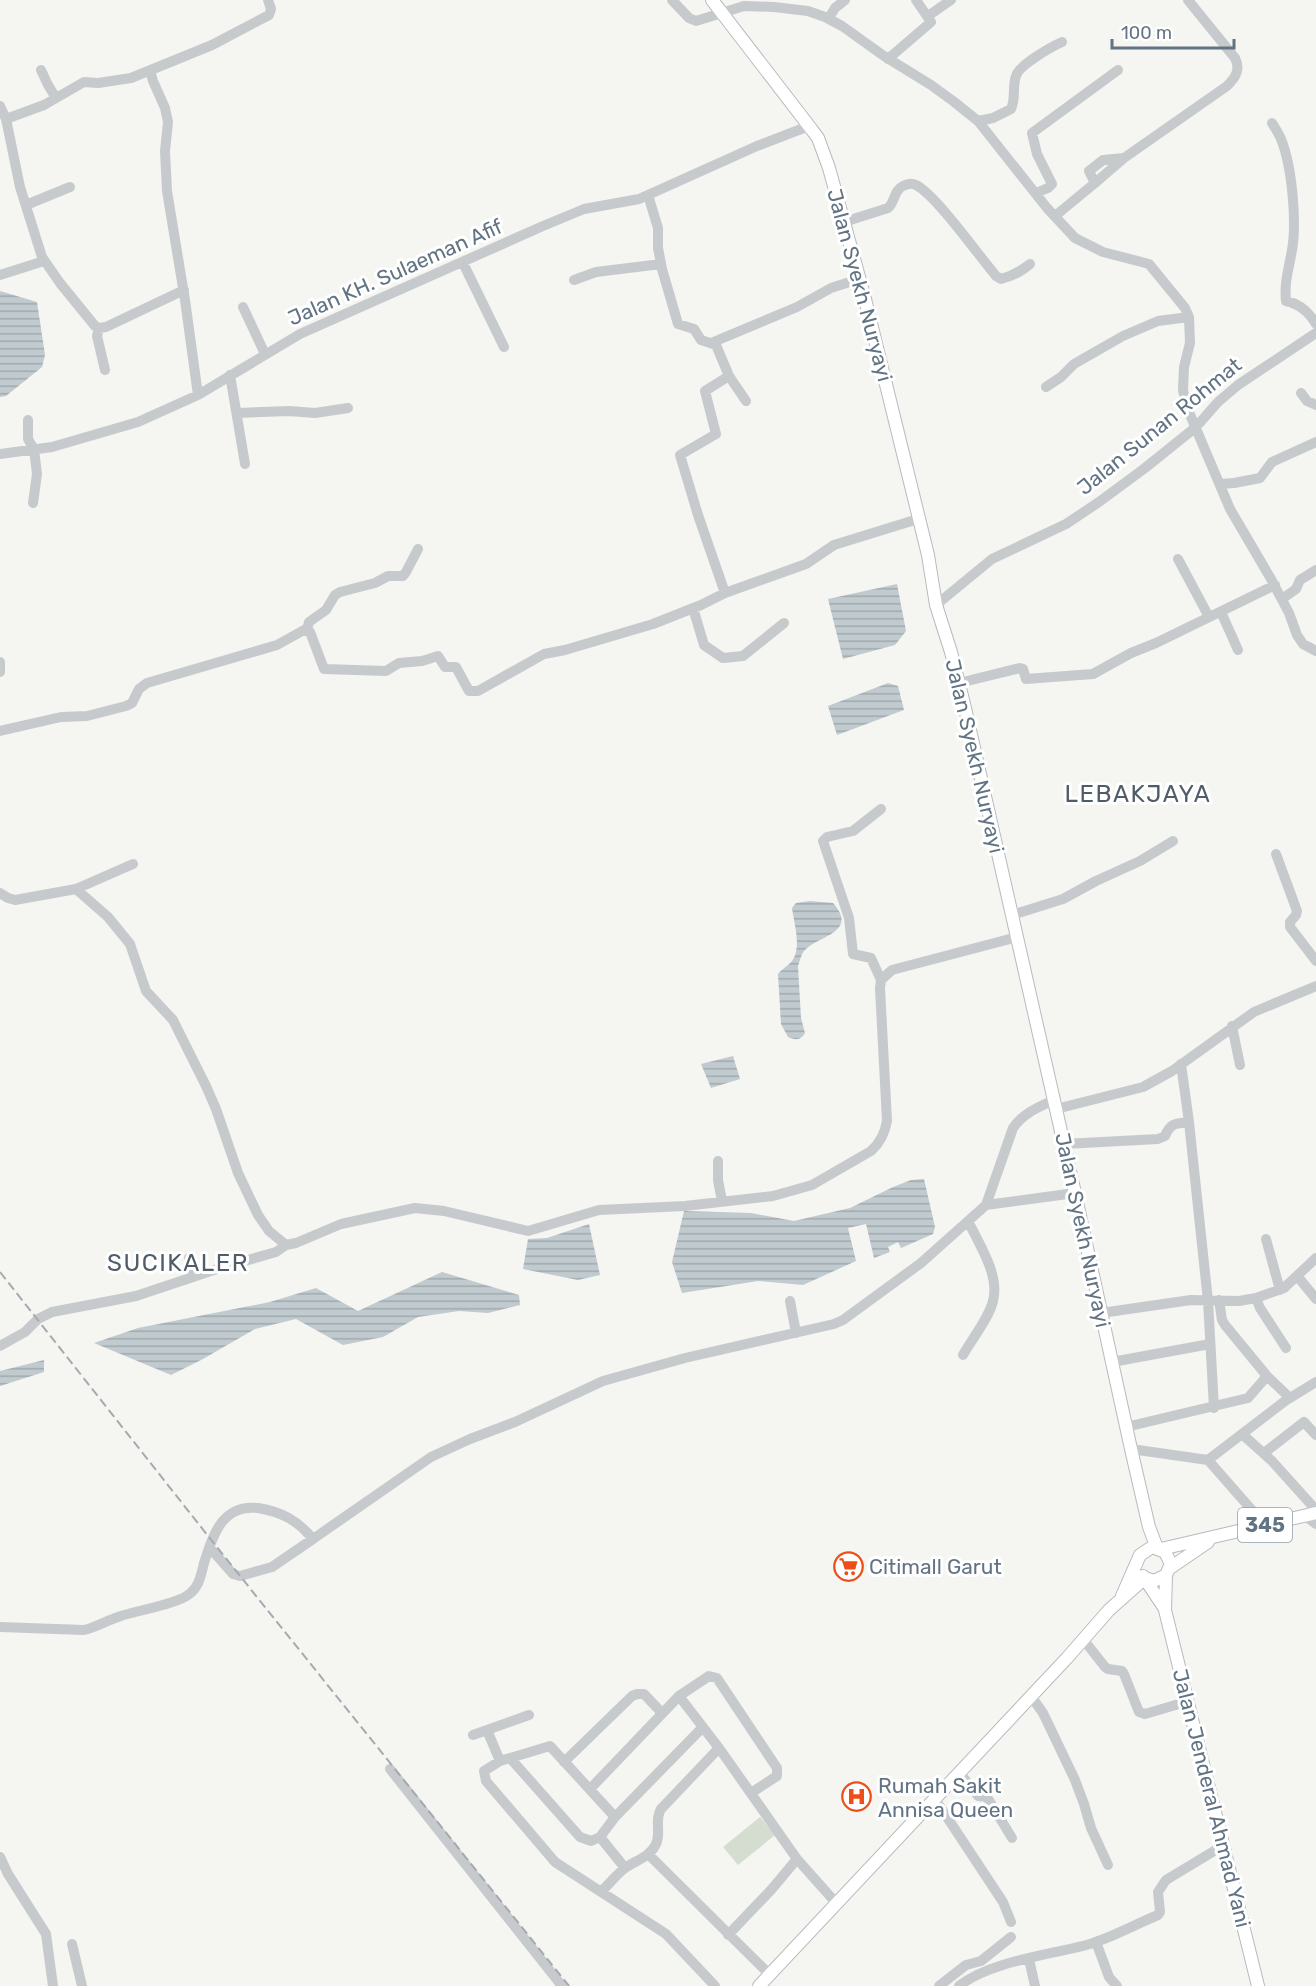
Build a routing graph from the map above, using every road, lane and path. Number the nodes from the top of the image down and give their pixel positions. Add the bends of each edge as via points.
1 (268, 0) edge
2 (672, 0) edge
3 (845, 0) edge
4 (916, 0) edge
5 (951, 0) edge
6 (1189, 0) edge
7 (718, 8) edge
8 (832, 13) junction
9 (928, 16) junction
10 (1062, 42) dead end
11 (890, 56) junction
12 (41, 70) dead end
13 (150, 70) junction
14 (1118, 70) dead end
15 (56, 98) junction
16 (0, 106) edge
17 (985, 120) junction
18 (4, 121) edge
19 (1272, 123) dead end
20 (809, 126) junction
21 (70, 187) dead end
22 (1036, 194) junction
23 (648, 195) junction
24 (26, 205) junction
25 (1055, 216) junction
26 (844, 222) junction
27 (44, 261) junction
28 (462, 263) junction
29 (661, 264) junction
30 (1030, 264) dead end
31 (0, 275) edge
32 (859, 279) junction
33 (574, 280) dead end
34 (184, 290) junction
35 (243, 307) dead end
36 (1189, 316) junction
37 (1316, 324) edge
38 (99, 328) junction
39 (1316, 333) edge
40 (711, 343) junction
41 (504, 347) dead end
42 (265, 354) junction
43 (105, 370) dead end
44 (230, 375) junction
45 (729, 376) junction
46 (1046, 387) dead end
47 (1301, 393) dead end
48 (198, 395) junction
49 (746, 401) dead end
50 (1316, 405) edge
51 (348, 408) dead end
52 (237, 413) junction
53 (28, 420) dead end
54 (1196, 427) junction
55 (1316, 442) edge
56 (34, 449) junction
57 (0, 454) edge
58 (245, 464) dead end
59 (1221, 484) junction
60 (33, 503) dead end
61 (918, 519) junction
62 (418, 549) dead end
63 (1178, 559) dead end
64 (1316, 570) edge
65 (1275, 585) junction
66 (724, 593) junction
67 (1282, 599) junction
68 (936, 605) junction
69 (693, 608) junction
70 (1221, 612) junction
71 (1209, 617) junction
72 (784, 623) dead end
73 (308, 630) junction
74 (1238, 650) dead end
75 (1316, 651) edge
76 (0, 662) edge
77 (0, 672) edge
78 (959, 683) junction
79 (0, 731) edge
80 (881, 809) dead end
81 (1173, 842) dead end
82 (1276, 855) dead end
83 (133, 864) dead end
84 (76, 890) junction
85 (0, 893) edge
86 (1012, 915) junction
87 (1017, 938) junction
88 (1316, 961) edge
89 (881, 980) junction
90 (1316, 986) edge
91 (1232, 1026) junction
92 (1181, 1064) junction
93 (1240, 1065) dead end
94 (1055, 1105) junction
95 (1189, 1122) junction
96 (1064, 1144) junction
97 (718, 1161) dead end
98 (1075, 1193) junction
99 (722, 1202) junction
100 (986, 1205) junction
101 (968, 1221) junction
102 (1266, 1239) dead end
103 (286, 1245) junction
104 (189, 1257) dead end
105 (1316, 1258) edge
106 (193, 1277) junction
107 (1298, 1277) junction
108 (1280, 1290) junction
109 (1256, 1298) junction
110 (1316, 1299) edge
111 (790, 1301) dead end
112 (1214, 1301) junction
113 (1101, 1313) junction
114 (796, 1333) junction
115 (1210, 1344) junction
116 (0, 1346) edge
117 (1286, 1348) dead end
118 (963, 1355) dead end
119 (1112, 1362) junction
120 (1267, 1376) junction
121 (1316, 1382) edge
122 (1290, 1398) junction
123 (1215, 1408) junction
124 (1126, 1427) junction
125 (1242, 1434) junction
126 (1316, 1435) edge
127 (1131, 1449) junction
128 (1264, 1453) junction
129 (1208, 1460) junction
130 (1312, 1512) edge
131 (1316, 1524) edge
132 (1265, 1525) junction
133 (1149, 1527) junction
134 (1214, 1538) junction
135 (313, 1539) junction
136 (210, 1548) junction
137 (1159, 1549) junction
138 (1141, 1556) junction
139 (1168, 1572) junction
140 (1145, 1578) junction
141 (1120, 1599) junction
142 (1165, 1610) junction
143 (0, 1627) edge
144 (1083, 1639) junction
145 (679, 1696) junction
146 (1031, 1696) junction
147 (1189, 1701) junction
148 (662, 1713) junction
149 (529, 1715) dead end
150 (703, 1727) junction
151 (487, 1730) junction
152 (473, 1735) dead end
153 (719, 1748) junction
154 (506, 1760) junction
155 (564, 1762) junction
156 (390, 1769) dead end
157 (959, 1772) junction
158 (590, 1789) junction
159 (751, 1793) junction
160 (935, 1799) junction
161 (615, 1817) junction
162 (600, 1837) junction
163 (1012, 1838) dead end
164 (1224, 1845) junction
165 (648, 1854) junction
166 (0, 1857) edge
167 (797, 1859) junction
168 (1108, 1865) dead end
169 (625, 1868) junction
170 (602, 1891) junction
171 (837, 1904) junction
172 (1011, 1922) dead end
173 (728, 1935) junction
174 (1011, 1937) dead end
175 (1096, 1942) junction
176 (72, 1944) dead end
177 (1029, 1959) junction
178 (770, 1975) junction
179 (53, 1986) edge
180 (82, 1986) edge
181 (562, 1986) edge
182 (716, 1986) edge
183 (759, 1986) edge
184 (939, 1986) edge
185 (959, 1986) edge
186 (1035, 1986) edge
187 (1116, 1986) edge
188 (1258, 1986) edge

1 - 13 street via 269,15 212,45
2 - 7 street via 693,21 702,20
3 - 8 street
4 - 9 street
5 - 9 street
6 - 25 street via 1235,58 1235,78 1124,158 1097,164 1089,172 1095,183
7 - 8 street via 774,6
7 - 20 main road, Jalan Syekh Nuryayi
8 - 11 street
9 - 11 street via 930,23
10 - 17 street via 1019,69 1011,109
11 - 17 street
12 - 15 street
13 - 15 street via 125,80 85,82
13 - 34 street via 168,122 167,191
14 - 22 street via 1032,133 1037,154 1052,184
15 - 18 street
16 - 18 street
17 - 22 street
18 - 24 street
19 - 37 street via 1287,162 1294,212 1292,250 1284,285 1286,301 1303,308
20 - 23 street, Jalan KH. Sulaeman Afif
20 - 26 main road, Jalan Syekh Nuryayi via 823,151
21 - 24 street
22 - 25 street
23 - 28 street, Jalan KH. Sulaeman Afif via 584,209
23 - 29 street via 656,218
24 - 27 street
25 - 36 street via 1084,243 1149,264
26 - 30 street via 892,206 901,186 912,184 933,200 996,276 1001,279 1018,274
26 - 32 main road, Jalan Syekh Nuryayi
27 - 31 street
27 - 38 street
28 - 41 street
28 - 42 street, Jalan KH. Sulaeman Afif via 300,334
29 - 33 street via 596,272
29 - 40 street via 678,324 694,329 701,340
32 - 40 street
32 - 61 main road, Jalan Syekh Nuryayi
34 - 38 street
34 - 48 street
35 - 42 street
36 - 46 street via 1158,321 1123,336 1074,364
36 - 54 street via 1191,343 1184,367 1184,390
38 - 43 street via 97,336
39 - 54 street, Jalan Sunan Rohmat via 1238,385
40 - 45 street via 716,345
42 - 44 street, Jalan KH. Sulaeman Afif
44 - 48 street, Jalan KH. Sulaeman Afif
44 - 52 street
45 - 49 street
45 - 66 street via 705,391 716,434 680,454
47 - 50 street
48 - 56 street, Jalan KH. Sulaeman Afif via 138,422
51 - 52 street via 315,413
52 - 58 street
53 - 56 street via 28,439
54 - 59 street
54 - 68 street, Jalan Sunan Rohmat via 1091,507 1066,524 992,559
55 - 59 street via 1272,462 1260,478
56 - 57 street, Jalan KH. Sulaeman Afif
56 - 60 street via 37,474
59 - 65 street via 1230,509
61 - 66 street via 834,545 806,564
61 - 68 main road, Jalan Syekh Nuryayi
62 - 73 street via 403,576 388,576 340,592 326,610 309,622
63 - 71 street
64 - 67 street
65 - 67 street
65 - 70 street
66 - 69 street
67 - 75 street via 1297,635 1303,644
68 - 78 main road, Jalan Syekh Nuryayi
69 - 72 street via 704,645 723,658 742,656
69 - 73 street via 648,626 544,654 473,692 456,667 445,667 438,656 399,663 386,671 324,669
70 - 71 street
70 - 74 street
71 - 78 street via 1093,674 1026,679 1020,668
73 - 79 street via 277,645 147,683 126,706
76 - 77 street
78 - 86 main road, Jalan Syekh Nuryayi
80 - 89 street via 853,831 823,841 849,918 853,954 871,958
81 - 86 street via 1063,899
82 - 88 street via 1297,911 1290,927
83 - 84 street
84 - 85 street via 15,900
84 - 103 street via 108,917 130,944 146,991 173,1020 206,1086 258,1215
86 - 87 main road, Jalan Syekh Nuryayi
87 - 89 street via 892,970
87 - 94 main road, Jalan Syekh Nuryayi
89 - 99 street via 887,1121 876,1147 812,1185 773,1196
90 - 91 street via 1260,1009
91 - 92 street
91 - 93 street
92 - 94 street via 1139,1088
92 - 95 street
94 - 96 main road, Jalan Syekh Nuryayi
94 - 100 street via 1031,1111 1018,1120
95 - 96 street via 1169,1127 1165,1136 1158,1139
95 - 112 street
96 - 98 main road, Jalan Syekh Nuryayi
97 - 99 street
98 - 100 street
98 - 113 main road, Jalan Syekh Nuryayi
99 - 103 street via 599,1210 528,1231 444,1211 415,1209 341,1224
100 - 101 street
101 - 114 street via 921,1263 843,1320
101 - 118 street via 986,1258 994,1291 991,1307
102 - 108 street
103 - 106 street via 276,1252
104 - 106 street
105 - 107 street
106 - 116 street via 136,1296 52,1312
107 - 108 street
107 - 110 street
108 - 109 street
109 - 112 street
109 - 117 street
111 - 114 street
112 - 113 street via 1191,1300
112 - 115 street
112 - 120 street via 1225,1325
113 - 119 main road, Jalan Syekh Nuryayi
114 - 135 street via 685,1358 603,1382 431,1457
115 - 119 street
115 - 123 street
119 - 124 main road, Jalan Syekh Nuryayi
120 - 122 street
120 - 123 street via 1248,1398
121 - 122 street
122 - 125 street
123 - 124 street
124 - 127 main road, Jalan Syekh Nuryayi
125 - 128 street
125 - 129 street
126 - 128 street via 1304,1422
127 - 129 street
127 - 133 main road, Jalan Syekh Nuryayi
128 - 130 street
129 - 132 street
130 - 131 street
130 - 132 main road, 345
132 - 134 main road, 345
133 - 137 main road, Jalan Syekh Nuryayi
133 - 138 main road
134 - 137 main road
134 - 139 main road, 345
135 - 136 street via 272,1567 240,1576 233,1574
135 - 136 street via 280,1512 248,1507 223,1518
136 - 143 street via 198,1584 186,1597 84,1630
137 - 138 main road via 1152,1547
137 - 139 main road via 1170,1559
138 - 140 main road via 1139,1570
138 - 141 main road
139 - 140 main road via 1154,1581
139 - 142 main road, Jalan Jenderal Ahmad Yani
140 - 141 main road
140 - 142 main road, Jalan Jenderal Ahmad Yani
141 - 144 main road
142 - 147 main road, Jalan Jenderal Ahmad Yani
144 - 146 main road
144 - 147 street via 1105,1667 1125,1674 1139,1712 1145,1714
145 - 148 street
145 - 150 street
145 - 159 street via 709,1676 717,1678 777,1768 777,1776
146 - 157 main road
146 - 168 street via 1075,1780
147 - 164 main road, Jalan Jenderal Ahmad Yani
148 - 155 street via 644,1694 632,1696
148 - 158 street
149 - 151 street
150 - 153 street
150 - 161 street
151 - 152 street
151 - 154 street
153 - 159 street
153 - 165 street via 661,1809 657,1842
154 - 155 street via 550,1746
154 - 162 street via 580,1838 591,1841
154 - 170 street via 484,1771 486,1781 555,1862
155 - 158 street
156 - 181 street
157 - 160 main road
157 - 163 street via 978,1796 987,1797
158 - 161 street
159 - 167 street
160 - 171 main road
160 - 172 street via 1006,1908
161 - 162 street
162 - 169 street
164 - 175 street via 1166,1880 1158,1892 1158,1915
164 - 188 main road, Jalan Jenderal Ahmad Yani
165 - 169 street
165 - 173 street
166 - 179 street via 45,1934
167 - 171 street
167 - 173 street
169 - 170 street
170 - 182 street via 672,1939
171 - 178 main road
173 - 178 street
174 - 184 street via 981,1962 966,1965
175 - 177 street
175 - 187 street
176 - 180 street
177 - 185 street via 978,1973
177 - 186 street
178 - 183 main road

